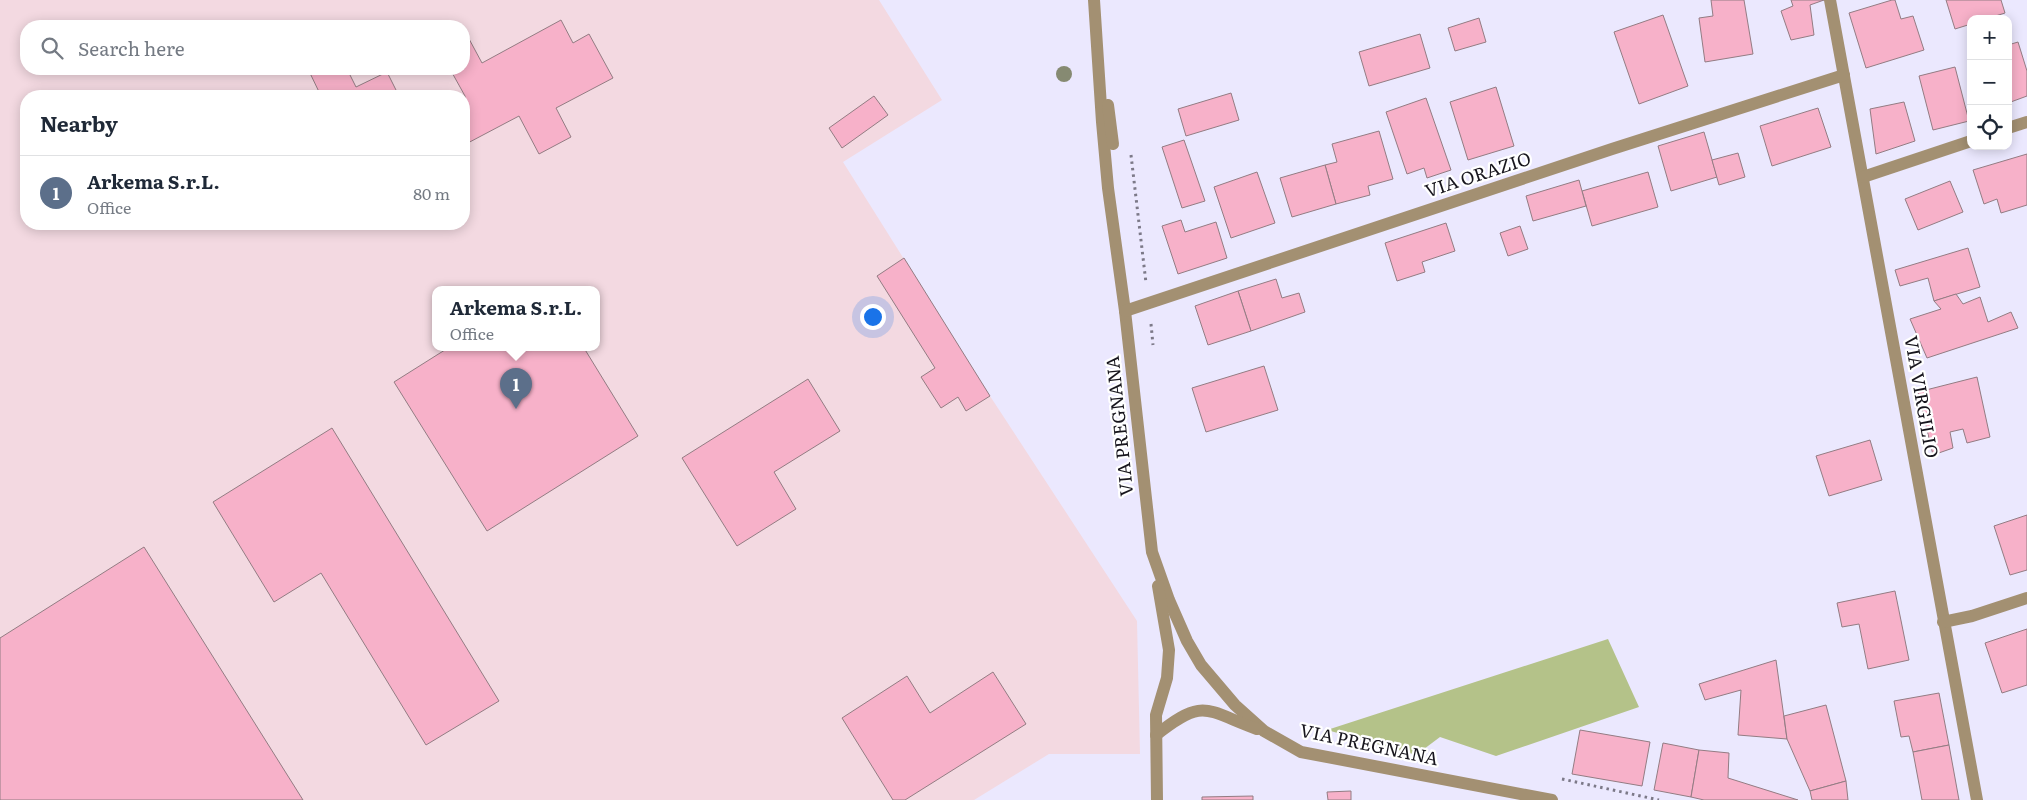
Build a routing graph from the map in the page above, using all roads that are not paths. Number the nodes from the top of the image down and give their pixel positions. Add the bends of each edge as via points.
1 (1833, 1) edge
2 (1095, 4) edge
3 (1844, 75) junction
4 (2027, 122) edge
5 (2012, 127) edge
6 (1967, 142) edge
7 (1863, 177) junction
8 (1125, 311) junction
9 (1152, 552) junction
10 (2027, 598) edge
11 (1944, 622) junction
12 (1264, 731) junction
13 (1156, 735) junction
14 (1157, 800) edge
15 (1552, 800) edge
16 (1977, 800) edge

1 - 3 street, VIA VIRGILIO
2 - 8 street, VIA PREGNANA via 1110,117
3 - 7 street, VIA VIRGILIO
3 - 8 street, VIA ORAZIO
4 - 5 street
6 - 7 street
7 - 11 street, VIA VIRGILIO
8 - 9 street, VIA PREGNANA
9 - 12 street, VIA PREGNANA via 1169,600 1201,665 1235,705
9 - 13 street via 1170,650 1167,678 1156,715
10 - 11 street
11 - 16 street, VIA VIRGILIO
12 - 13 street via 1204,710 1184,715
12 - 15 street, VIA PREGNANA via 1301,752
13 - 14 street

